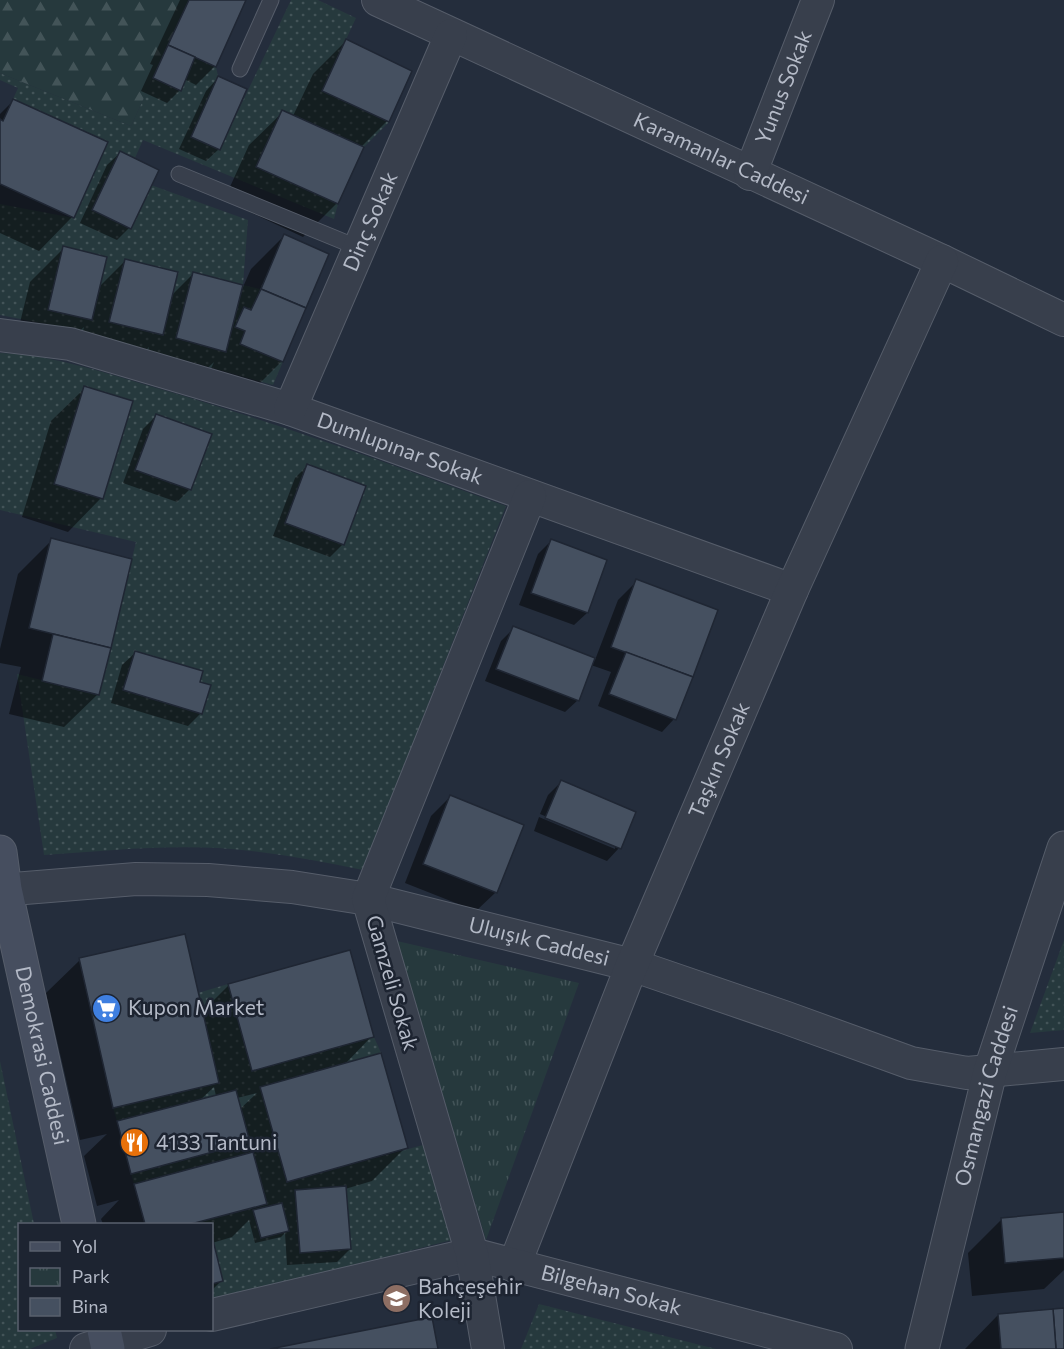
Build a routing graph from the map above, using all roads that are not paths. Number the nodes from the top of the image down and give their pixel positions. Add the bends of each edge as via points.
1 (271, 0) edge
2 (378, 0) edge
3 (818, 0) edge
4 (451, 35) junction
5 (240, 69) dead end
6 (179, 174) dead end
7 (750, 174) junction
8 (359, 248) junction
9 (942, 261) junction
10 (1064, 320) edge
11 (0, 335) edge
12 (290, 409) junction
13 (530, 496) junction
14 (792, 590) junction
15 (1064, 848) edge
16 (0, 852) edge
17 (3, 890) edge
18 (368, 899) junction
19 (632, 965) junction
20 (1064, 1064) edge
21 (990, 1072) junction
22 (79, 1223) edge
23 (472, 1254) junction
24 (514, 1266) junction
25 (213, 1315) edge
26 (142, 1331) edge
27 (101, 1342) edge
28 (488, 1349) edge
29 (836, 1349) edge
30 (922, 1349) edge

1 - 5 lane
2 - 4 street, Karamanlar Caddesi
3 - 7 street, Yunus Sokak
4 - 7 street, Karamanlar Caddesi
4 - 8 street, Dinç Sokak
6 - 8 lane
7 - 9 street, Karamanlar Caddesi
8 - 12 street, Dinç Sokak
9 - 10 street, Karamanlar Caddesi
9 - 14 street, Taşkın Sokak
11 - 12 street, Dumlupınar Sokak via 70,345
12 - 13 street, Dumlupınar Sokak
13 - 14 street, Dumlupınar Sokak
13 - 18 street, Gamzeli Sokak
14 - 19 street, Taşkın Sokak
15 - 21 street, Osmangazi Caddesi
16 - 17 main road, Demokrasi Caddesi
17 - 18 street, Uluışık Caddesi via 136,879 208,880
17 - 22 main road, Demokrasi Caddesi
18 - 19 street, Uluışık Caddesi
18 - 23 street, Gamzeli Sokak
19 - 21 street, Uluışık Caddesi via 911,1063 967,1073
19 - 24 street, Taşkın Sokak
20 - 21 street, Uluışık Caddesi
21 - 30 street, Osmangazi Caddesi
23 - 24 street, Bilgehan Sokak
23 - 25 street, Bilgehan Sokak
23 - 28 street, Gamzeli Sokak
24 - 29 street, Bilgehan Sokak
26 - 27 street

